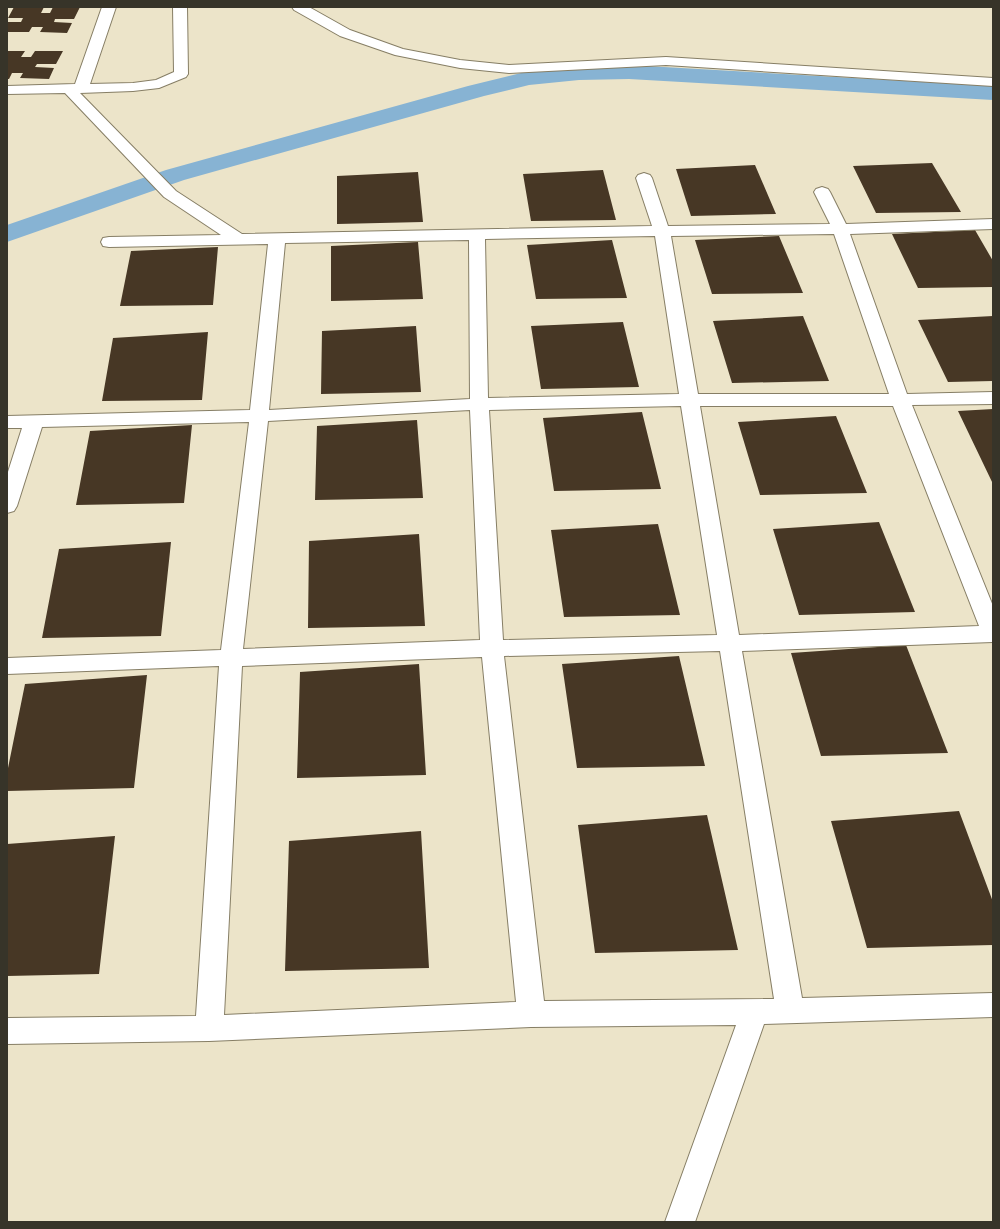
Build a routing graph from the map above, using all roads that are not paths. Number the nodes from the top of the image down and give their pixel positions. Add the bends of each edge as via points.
1 (110, 7) edge
2 (180, 7) edge
3 (299, 7) edge
4 (993, 82) edge
5 (74, 88) junction
6 (7, 90) edge
7 (644, 178) dead end
8 (822, 192) dead end
9 (993, 224) edge
10 (840, 229) junction
11 (662, 231) junction
12 (477, 235) junction
13 (276, 238) junction
14 (238, 239) junction
15 (109, 242) dead end
16 (993, 398) edge
17 (690, 400) junction
18 (900, 400) junction
19 (479, 404) junction
20 (259, 416) junction
21 (34, 421) junction
22 (7, 422) edge
23 (7, 506) edge
24 (993, 634) edge
25 (730, 643) junction
26 (492, 648) junction
27 (231, 658) junction
28 (7, 666) edge
29 (993, 1005) edge
30 (790, 1010) junction
31 (754, 1012) junction
32 (530, 1014) junction
33 (209, 1028) junction
34 (7, 1031) edge
35 (680, 1222) edge

1 - 5 street
2 - 5 street via 181,74 158,84
3 - 4 street via 345,33 400,52 460,64 509,69 666,61
5 - 6 street
5 - 14 street via 170,194
7 - 11 street
8 - 10 street
9 - 10 street
10 - 11 street
10 - 18 street
11 - 12 street
11 - 17 street
12 - 13 street
12 - 19 street
13 - 14 street
13 - 20 street
14 - 15 street
16 - 18 street
17 - 18 street
17 - 19 street
17 - 25 street
18 - 24 street
19 - 20 street
19 - 26 street
20 - 21 street
20 - 27 street
21 - 22 street
21 - 23 street
24 - 25 street
25 - 26 street
25 - 30 street
26 - 27 street
26 - 32 street
27 - 28 street
27 - 33 street
29 - 30 street
30 - 31 street
31 - 32 street
31 - 35 street
32 - 33 street
33 - 34 street

